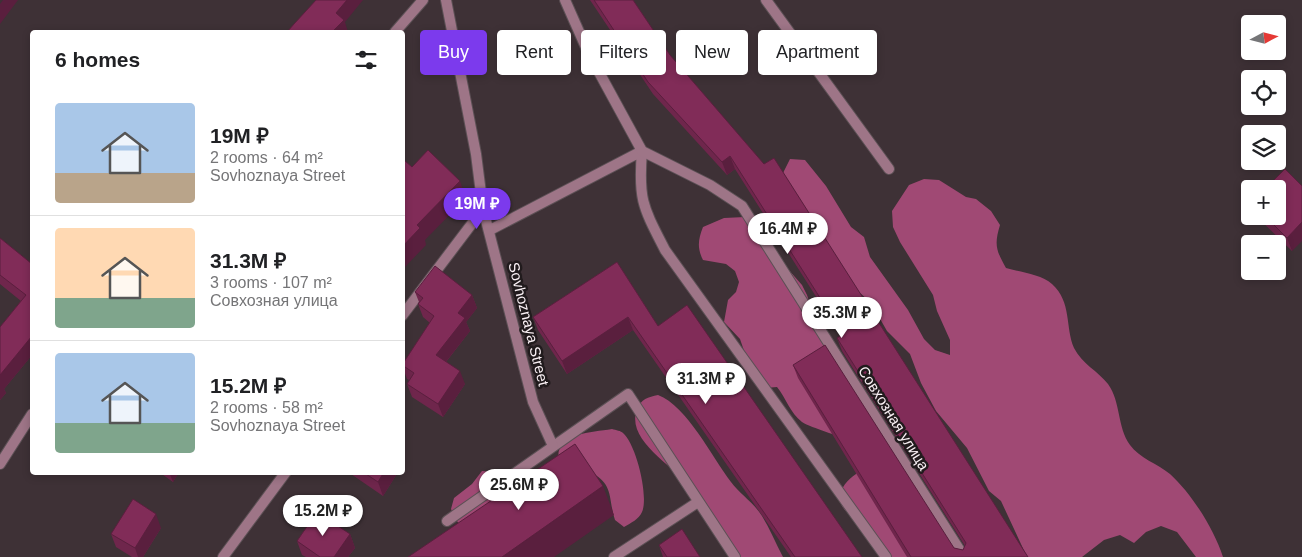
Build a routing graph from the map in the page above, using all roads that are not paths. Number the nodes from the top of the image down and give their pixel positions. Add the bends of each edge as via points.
1 (423, 0) edge
2 (446, 0) edge
3 (766, 0) edge
4 (569, 1) edge
5 (396, 30) edge
6 (642, 151) junction
7 (889, 170) dead end
8 (482, 209) junction
9 (490, 230) junction
10 (405, 312) edge
11 (30, 417) edge
12 (553, 446) junction
13 (0, 464) edge
14 (284, 475) edge
15 (698, 502) junction
16 (447, 521) dead end
17 (223, 557) edge
18 (614, 557) edge
19 (735, 557) edge
20 (886, 557) edge
21 (964, 557) edge

1 - 5 street
2 - 8 street, Sovhoznaya Street via 476,154
3 - 7 street
4 - 6 street via 588,52
6 - 9 street
6 - 20 street via 639,185 643,207 665,250
6 - 21 street, Совхозная улица via 710,185 742,206
8 - 9 street, Sovhoznaya Street
8 - 10 street
9 - 12 street, Sovhoznaya Street via 533,402
11 - 13 street
12 - 15 street via 628,394
12 - 16 street
14 - 17 street
15 - 18 street
15 - 19 street

